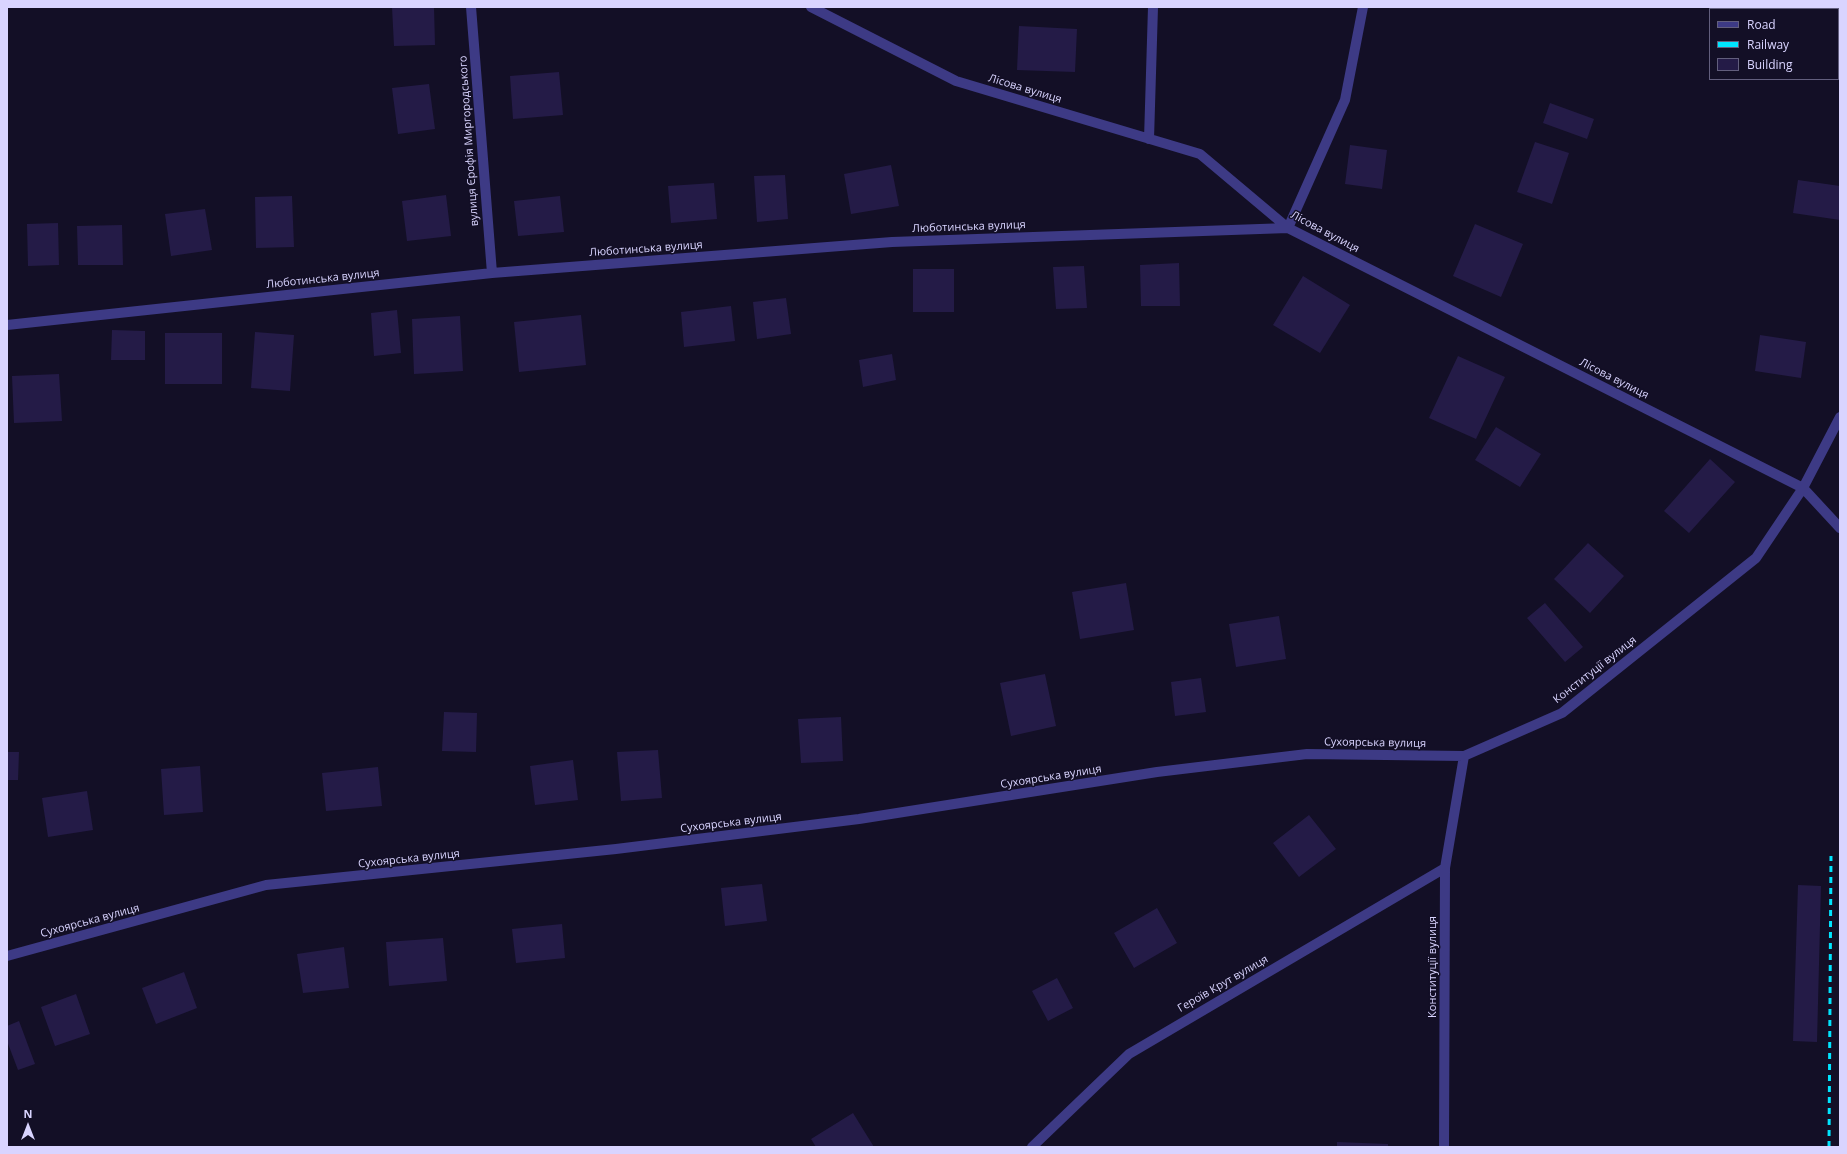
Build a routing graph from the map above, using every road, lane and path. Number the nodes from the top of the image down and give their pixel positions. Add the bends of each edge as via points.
1 (471, 7) edge
2 (811, 7) edge
3 (1153, 7) edge
4 (1363, 7) edge
5 (1149, 139) junction
6 (1288, 228) junction
7 (492, 272) junction
8 (7, 325) edge
9 (1840, 417) edge
10 (1803, 488) junction
11 (1840, 528) edge
12 (1464, 756) junction
13 (1446, 868) junction
14 (7, 956) edge
15 (1032, 1147) edge
16 (1444, 1147) edge

1 - 7 street, вулиця Єрофія Миргородського
2 - 5 street, Лісова вулиця via 956,81
3 - 5 street
4 - 6 street via 1345,100
5 - 6 street, Лісова вулиця via 1200,154
6 - 7 street, Люботинська вулиця via 892,242
6 - 10 street, Лісова вулиця
7 - 8 street, Люботинська вулиця
9 - 10 street, Конституції вулиця
10 - 11 street
10 - 12 street, Конституції вулиця via 1756,558 1562,713
12 - 13 street, Конституції вулиця
12 - 14 street, Сухоярська вулиця via 1307,754 1157,772 851,820 616,849 266,885
13 - 15 street, Героїв Крут вулиця via 1129,1054
13 - 16 street, Конституції вулиця

